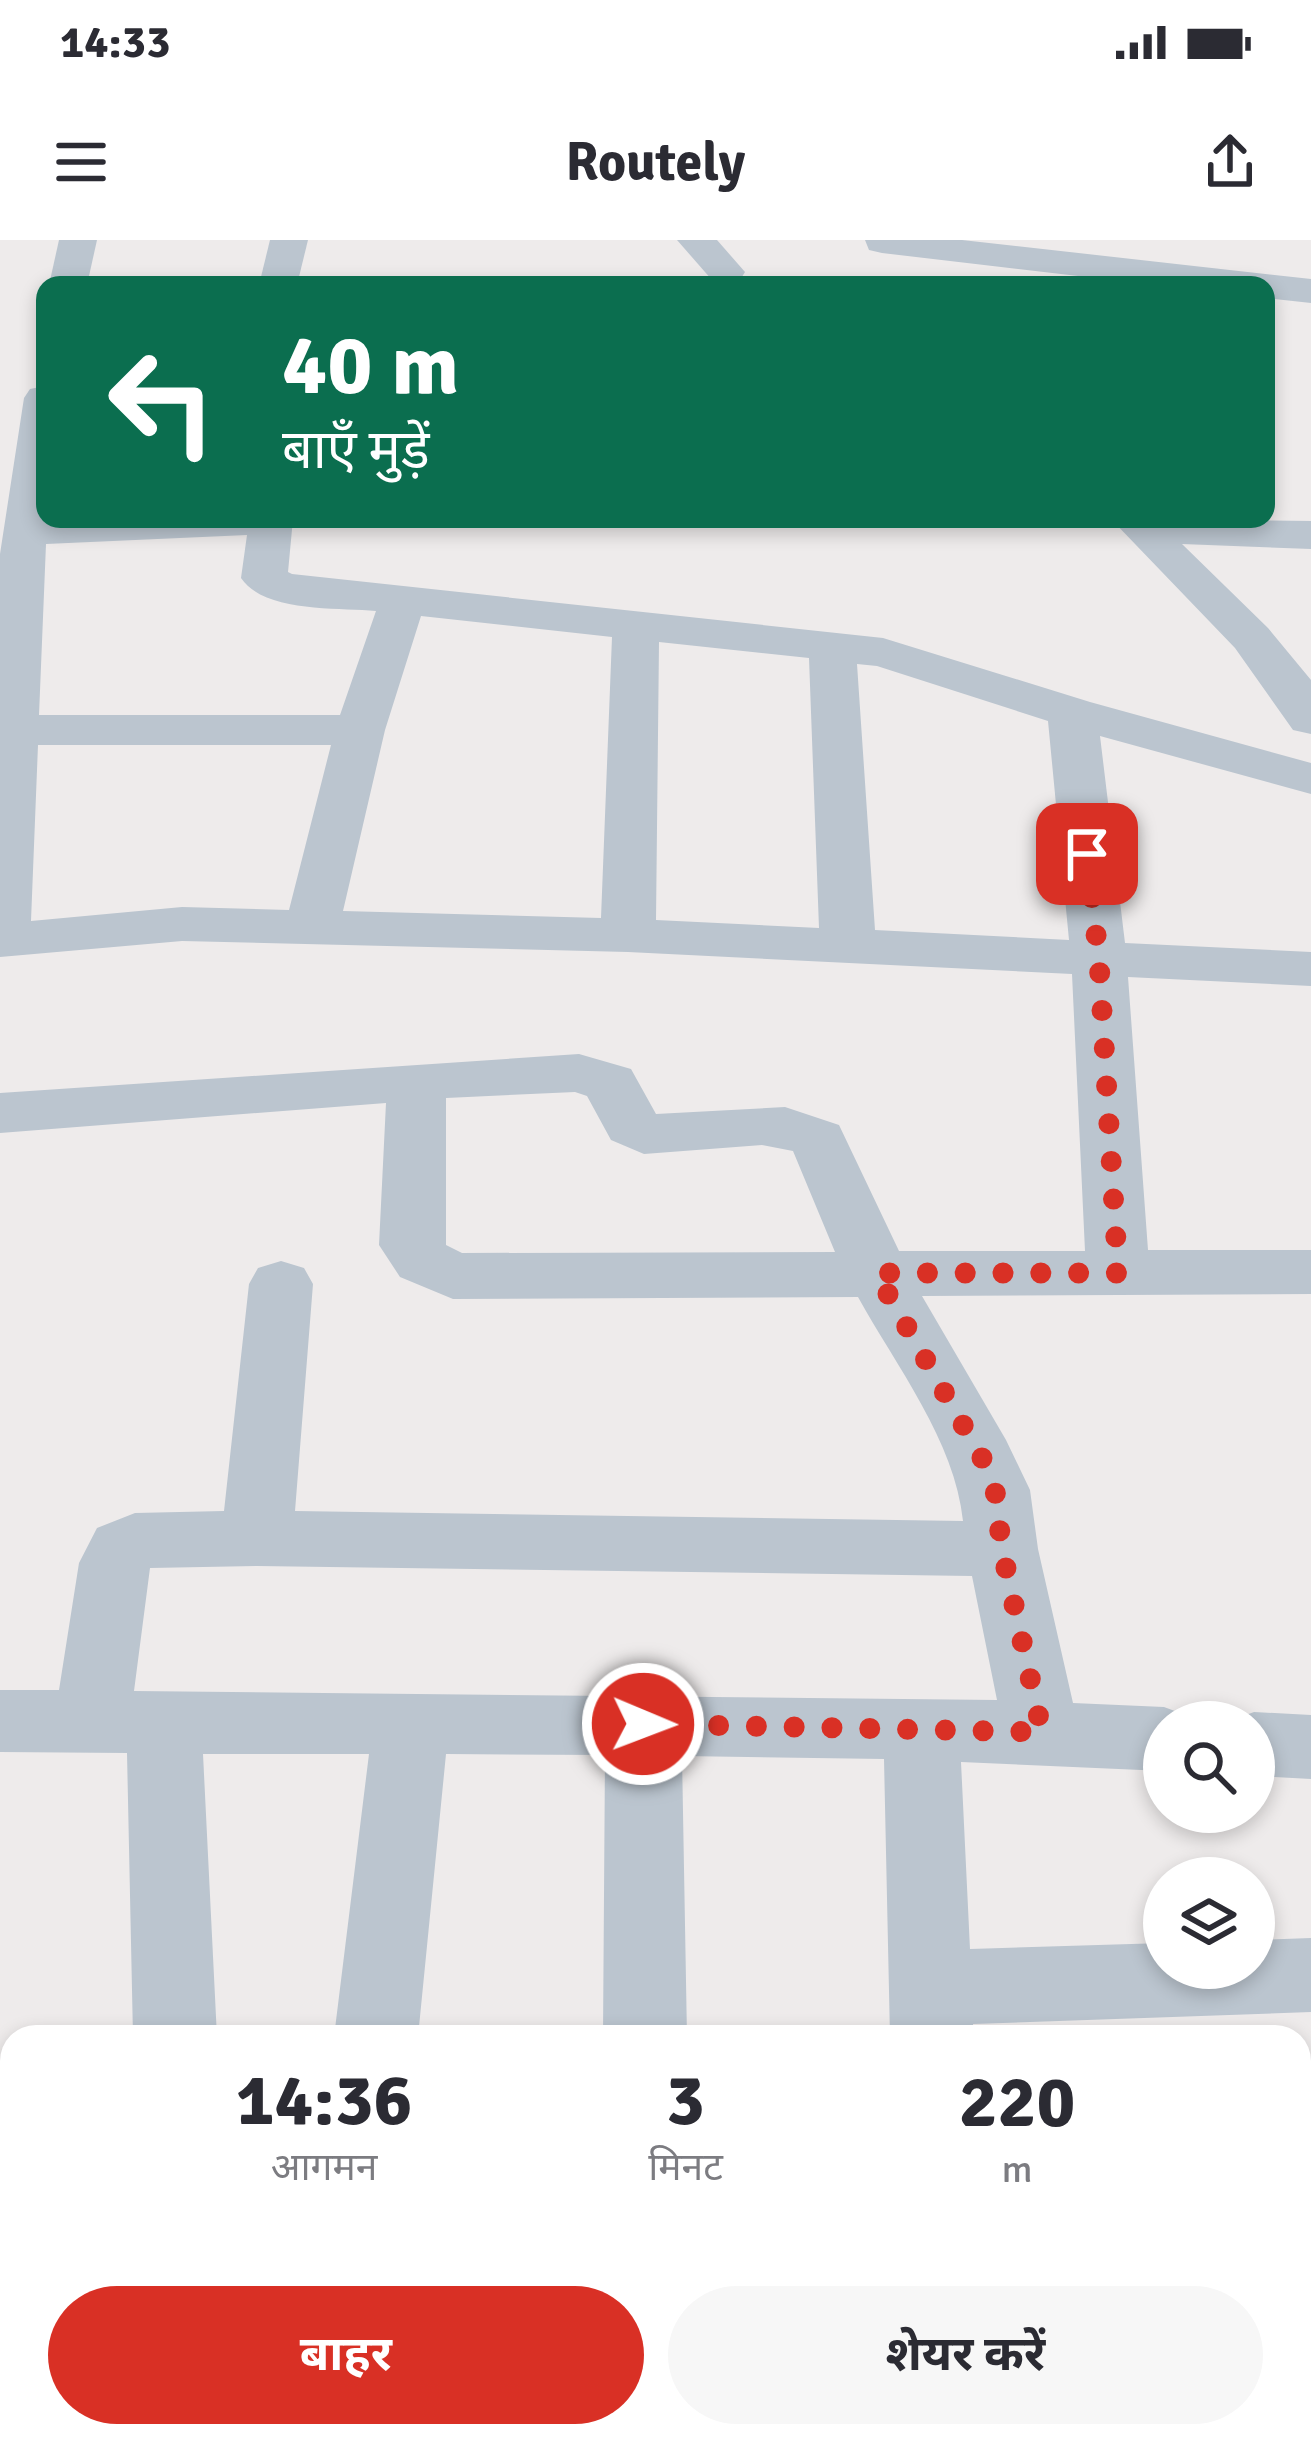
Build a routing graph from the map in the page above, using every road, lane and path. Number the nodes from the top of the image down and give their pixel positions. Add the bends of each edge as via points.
1 (78, 240) edge
2 (289, 240) edge
3 (696, 240) edge
4 (881, 241) edge
5 (726, 272) dead end
6 (70, 276) edge
7 (280, 276) edge
8 (915, 276) edge
9 (1178, 276) edge
10 (1275, 287) edge
11 (1311, 291) edge
12 (36, 420) edge
13 (16, 468) edge
14 (91, 528) edge
15 (270, 528) edge
16 (1141, 528) edge
17 (1200, 528) edge
18 (24, 531) junction
19 (1311, 535) edge
20 (402, 602) junction
21 (636, 622) junction
22 (832, 643) junction
23 (1306, 700) edge
24 (1072, 713) junction
25 (14, 730) junction
26 (360, 730) junction
27 (1311, 779) edge
28 (311, 929) junction
29 (628, 935) junction
30 (1, 939) edge
31 (848, 946) junction
32 (1099, 961) junction
33 (1311, 969) edge
34 (417, 1081) junction
35 (0, 1113) edge
36 (1311, 1272) edge
37 (876, 1273) junction
38 (1118, 1273) junction
39 (281, 1284) dead end
40 (257, 1538) junction
41 (1002, 1550) junction
42 (0, 1721) edge
43 (128, 1724) junction
44 (411, 1724) junction
45 (643, 1724) junction
46 (921, 1730) junction
47 (1042, 1732) junction
48 (1143, 1738) edge
49 (1275, 1745) edge
50 (1311, 1747) edge
51 (1311, 1975) edge
52 (929, 2013) edge
53 (173, 2025) edge
54 (377, 2025) edge
55 (645, 2025) edge

1 - 6 street
2 - 7 street
3 - 5 street
4 - 8 street
4 - 9 street
10 - 11 street
12 - 13 street
13 - 18 street
14 - 18 street
15 - 20 street via 263,567 272,585
16 - 23 street
17 - 19 street
18 - 25 street
20 - 21 street
20 - 26 street
21 - 22 street
21 - 29 street
22 - 24 street
22 - 31 street
24 - 27 street
24 - 32 street
25 - 26 street
25 - 30 street
26 - 28 street
28 - 29 street
28 - 30 street via 182,924
29 - 31 street
31 - 32 street
32 - 33 street
32 - 38 street
34 - 35 street
34 - 37 street via 579,1073 610,1083 644,1133 810,1131
34 - 37 street via 409,1234 438,1271
36 - 38 street
37 - 38 street
37 - 41 street via 982,1458
39 - 40 street
40 - 41 street
40 - 43 street via 154,1539 122,1548
41 - 47 street
42 - 43 street
43 - 44 street
43 - 53 street
44 - 45 street
44 - 54 street
45 - 46 street
45 - 55 street
46 - 47 street
46 - 52 street
47 - 48 street
49 - 50 street
51 - 52 street

